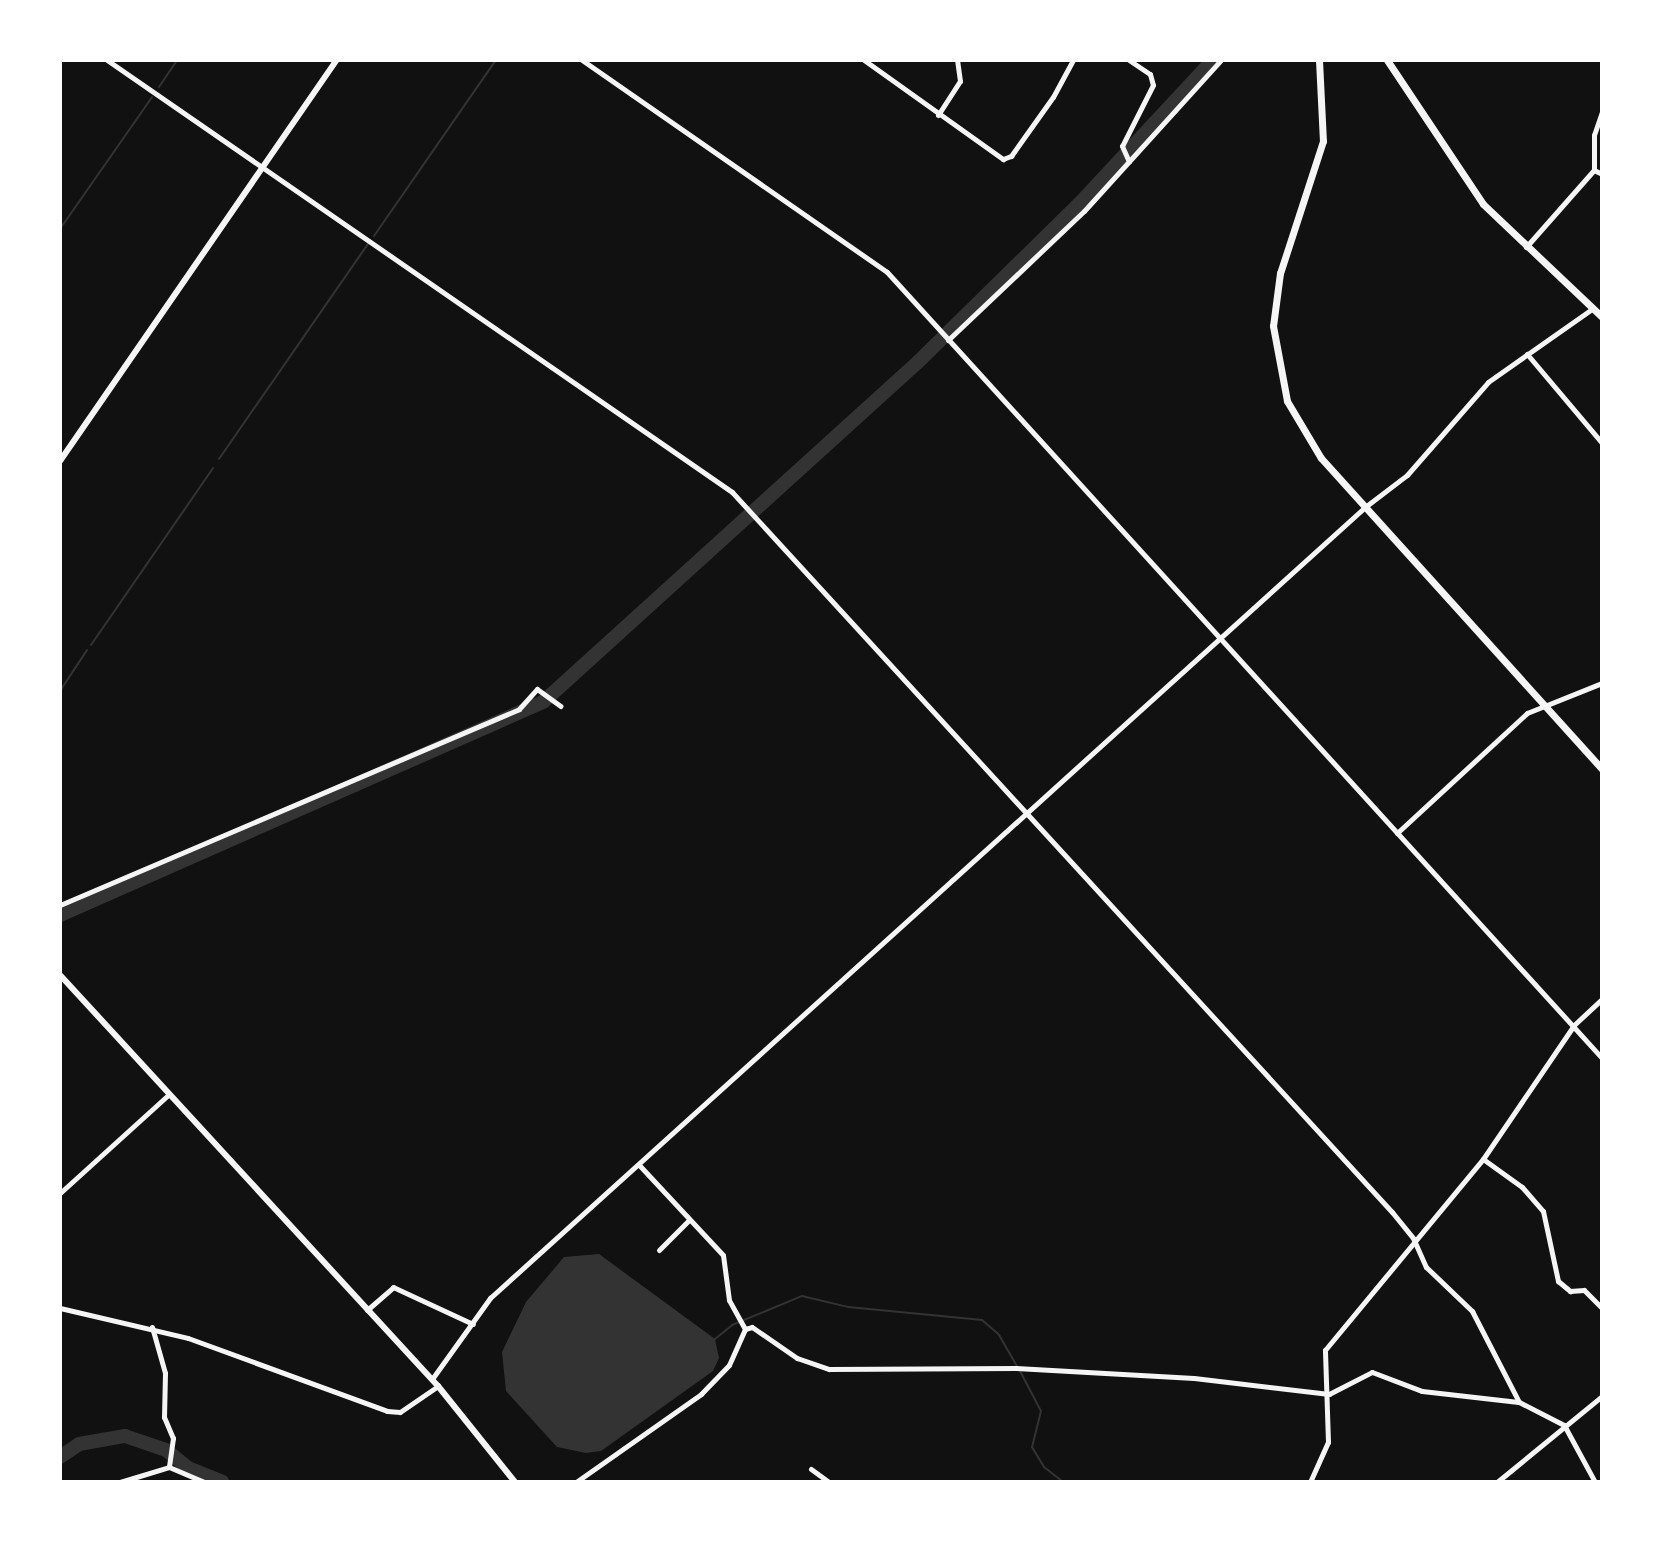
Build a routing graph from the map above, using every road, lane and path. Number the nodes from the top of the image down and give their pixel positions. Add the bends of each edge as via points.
1 (107, 60) edge
2 (337, 60) edge
3 (582, 60) edge
4 (864, 60) edge
5 (957, 60) edge
6 (1073, 60) edge
7 (1129, 60) edge
8 (1221, 60) edge
9 (1319, 60) edge
10 (1387, 60) edge
11 (1602, 112) edge
12 (938, 115) junction
13 (1126, 159) junction
14 (263, 167) junction
15 (1594, 170) junction
16 (1602, 174) edge
17 (1525, 248) junction
18 (1592, 309) junction
19 (1602, 317) edge
20 (948, 340) junction
21 (1527, 354) junction
22 (1602, 443) edge
23 (60, 461) edge
24 (1365, 507) junction
25 (1220, 639) junction
26 (1602, 683) edge
27 (1543, 705) junction
28 (560, 706) dead end
29 (1602, 769) edge
30 (1028, 813) junction
31 (1397, 833) junction
32 (60, 905) edge
33 (60, 975) edge
34 (1602, 999) edge
35 (1574, 1025) junction
36 (1602, 1058) edge
37 (169, 1094) junction
38 (1483, 1159) junction
39 (639, 1165) junction
40 (60, 1193) edge
41 (689, 1220) junction
42 (1413, 1238) junction
43 (659, 1250) dead end
44 (60, 1308) edge
45 (1602, 1308) edge
46 (367, 1310) junction
47 (473, 1324) junction
48 (152, 1327) junction
49 (745, 1329) junction
50 (432, 1379) junction
51 (438, 1386) junction
52 (1329, 1394) junction
53 (1602, 1396) edge
54 (1519, 1402) junction
55 (1564, 1425) junction
56 (169, 1467) junction
57 (811, 1469) dead end
58 (120, 1482) edge
59 (205, 1482) edge
60 (515, 1482) edge
61 (576, 1482) edge
62 (829, 1482) edge
63 (1310, 1482) edge
64 (1497, 1482) edge
65 (1595, 1482) edge

1 - 14 street
2 - 14 main road
3 - 20 street via 873,259
4 - 12 street
5 - 12 street via 960,81
6 - 12 street via 1011,156 1003,159
7 - 13 street via 1150,74 1153,85
8 - 13 street
9 - 24 main road via 1323,141 1280,273 1274,352 1287,401 1307,438
10 - 17 main road via 1471,187
11 - 15 street via 1594,135
13 - 20 street
14 - 23 main road
14 - 30 street via 715,477
15 - 16 street
15 - 17 street
17 - 18 main road
18 - 19 main road
18 - 21 street
20 - 25 street
21 - 22 street
21 - 24 street via 1488,382 1426,456
24 - 25 street
24 - 27 main road
25 - 30 street
25 - 31 street
26 - 27 street
27 - 29 main road
27 - 31 street via 1527,713
28 - 32 street via 537,689 519,709
30 - 39 street
30 - 42 street
31 - 35 street
33 - 37 main road
34 - 35 street
35 - 36 street
35 - 38 street
37 - 40 street
37 - 46 main road
38 - 42 street
38 - 45 street via 1522,1187 1543,1211 1558,1281 1570,1291 1584,1290
39 - 41 street
39 - 47 street via 490,1298
41 - 43 street
41 - 49 street via 723,1255 729,1300
42 - 52 street via 1325,1350
42 - 54 street via 1426,1267 1472,1311
44 - 48 street
46 - 47 street via 393,1287
46 - 50 main road
47 - 50 street
48 - 51 street via 387,1411 400,1412
48 - 56 street via 165,1373 164,1417 173,1438
49 - 52 street via 752,1327 797,1358 829,1369 1016,1368 1194,1378
49 - 61 street via 729,1365 701,1394
50 - 51 main road
51 - 60 main road
52 - 54 street via 1372,1372 1422,1391
52 - 63 street via 1328,1442
53 - 55 street
54 - 55 street
55 - 64 street
55 - 65 street
56 - 58 street
56 - 59 street
57 - 62 street

